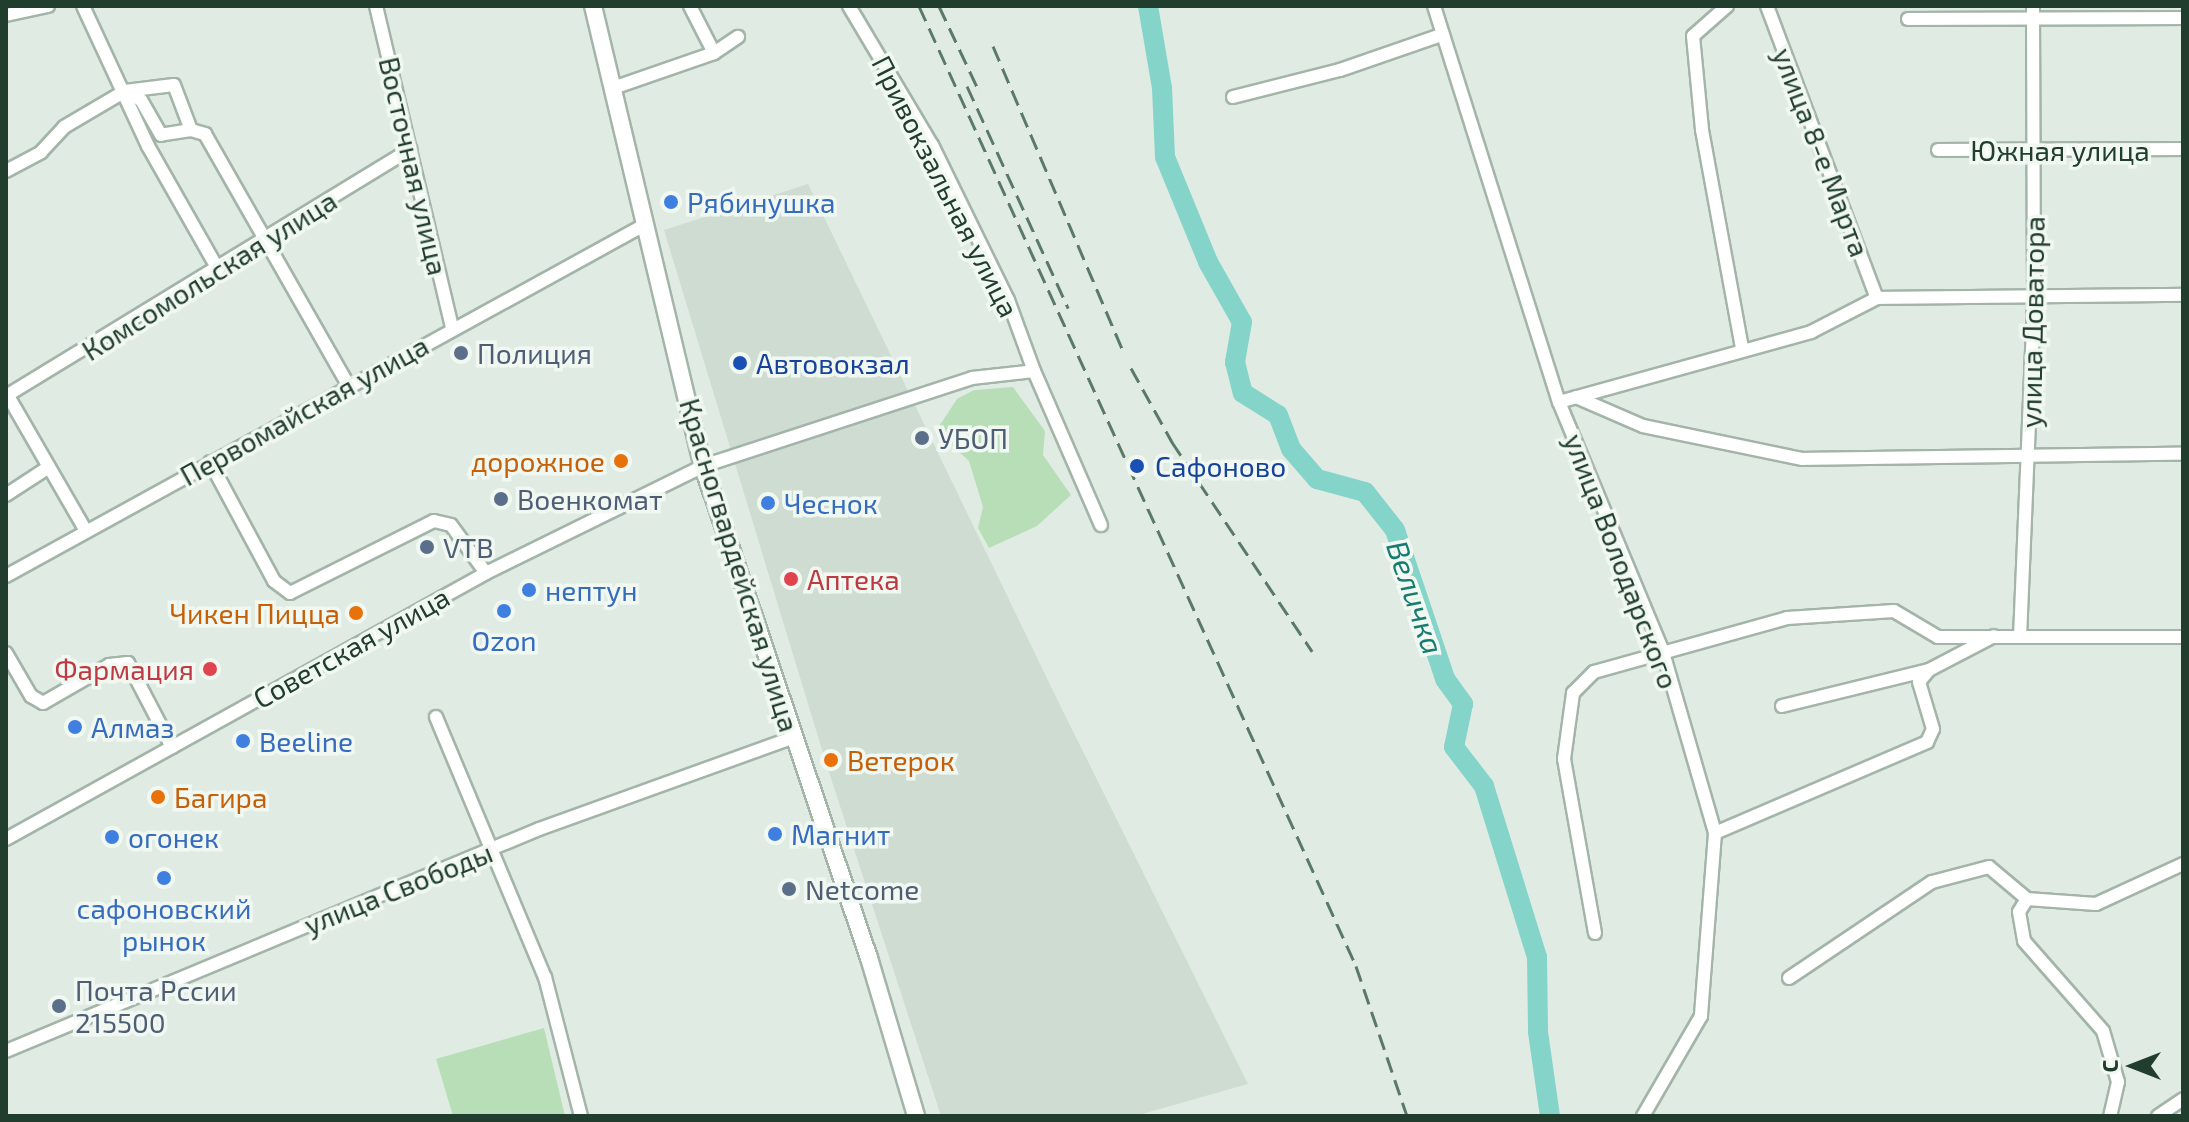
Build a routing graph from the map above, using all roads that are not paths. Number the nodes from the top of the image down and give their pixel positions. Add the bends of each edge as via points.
1 (48, 6) edge
2 (83, 6) edge
3 (376, 6) edge
4 (593, 6) edge
5 (690, 6) edge
6 (849, 6) edge
7 (1434, 6) edge
8 (1727, 6) edge
9 (1767, 6) edge
10 (2033, 6) edge
11 (6, 15) edge
12 (2183, 18) edge
13 (1908, 19) dead end
14 (2032, 20) junction
15 (1441, 35) junction
16 (738, 37) dead end
17 (714, 53) junction
18 (613, 88) junction
19 (125, 91) junction
20 (1233, 97) dead end
21 (191, 130) junction
22 (410, 149) junction
23 (2183, 149) edge
24 (1938, 150) dead end
25 (2035, 151) junction
26 (6, 171) edge
27 (646, 224) junction
28 (268, 238) junction
29 (218, 269) junction
30 (2183, 295) edge
31 (2034, 296) junction
32 (1877, 298) junction
33 (452, 327) junction
34 (1742, 349) junction
35 (1034, 371) junction
36 (348, 385) junction
37 (7, 396) edge
38 (1576, 397) junction
39 (1559, 402) junction
40 (2030, 454) junction
41 (2183, 454) edge
42 (210, 462) junction
43 (703, 466) junction
44 (49, 467) junction
45 (6, 495) edge
46 (1101, 525) dead end
47 (86, 531) junction
48 (486, 573) junction
49 (6, 576) edge
50 (1994, 636) junction
51 (2020, 637) junction
52 (2183, 637) edge
53 (1662, 649) junction
54 (6, 653) edge
55 (1929, 670) junction
56 (1782, 706) dead end
57 (436, 717) dead end
58 (794, 737) junction
59 (172, 747) junction
60 (1715, 833) junction
61 (6, 839) edge
62 (494, 847) junction
63 (2183, 864) edge
64 (2027, 899) junction
65 (1595, 933) dead end
66 (1789, 978) dead end
67 (6, 1051) edge
68 (2183, 1099) edge
69 (581, 1116) edge
70 (916, 1116) edge
71 (1643, 1116) edge
72 (2110, 1116) edge
73 (2158, 1116) edge

1 - 11 street
2 - 19 street
3 - 22 street, Восточная улица
4 - 18 street, Красногвардейская улица
5 - 17 street
6 - 35 street, Привокзальная улица via 932,145 1008,300
7 - 15 street, улица Володарского
8 - 34 street via 1693,36 1702,130
9 - 32 street, улица 8-е Марта
10 - 14 street, улица Доватора
12 - 14 street
13 - 14 street
14 - 25 street, улица Доватора
15 - 20 street via 1340,70
15 - 39 street, улица Володарского
16 - 17 street
17 - 18 street
18 - 27 street, Красногвардейская улица
19 - 21 street via 141,100 161,135
19 - 21 street via 174,85
19 - 26 street via 64,127 41,152
19 - 29 street via 148,146
21 - 28 street via 205,134
22 - 28 street, Комсомольская улица
22 - 33 street, Восточная улица
23 - 25 street, Южная улица
24 - 25 street, Южная улица
25 - 31 street, улица Доватора
27 - 33 street, Первомайская улица
27 - 43 street, Красногвардейская улица
28 - 29 street, Комсомольская улица
28 - 36 street
29 - 37 street, Комсомольская улица
30 - 31 street
31 - 32 street
31 - 40 street, улица Доватора
32 - 34 street via 1811,332
33 - 36 street, Первомайская улица
34 - 38 street
35 - 43 street via 972,378
35 - 46 street, Привокзальная улица
36 - 42 street, Первомайская улица
37 - 44 street
38 - 39 street
38 - 40 street via 1656,430 1803,459
39 - 53 street, улица Володарского
40 - 41 street
40 - 51 street, улица Доватора
42 - 47 street, Первомайская улица
42 - 48 street via 274,581 290,593 434,521 451,525
43 - 48 street, Советская улица
43 - 58 street, Красногвардейская улица
44 - 45 street
44 - 47 street
47 - 49 street, Первомайская улица
48 - 59 street, Советская улица
50 - 51 street
50 - 53 street via 1938,637 1894,611 1787,618
50 - 55 street
51 - 52 street
53 - 60 street, улица Володарского
53 - 65 street via 1594,672 1573,693 1564,759
54 - 59 street via 31,696 43,703 109,665 128,663
55 - 56 street
55 - 60 street via 1919,682 1933,729 1927,742
57 - 62 street
58 - 62 street, улица Свободы
58 - 70 street, Красногвардейская улица
59 - 61 street, Советская улица
60 - 71 street, улица Володарского via 1701,1016
62 - 67 street, улица Свободы
62 - 69 street via 545,977
63 - 64 street via 2096,904
64 - 66 street via 1989,867 1932,882
64 - 72 street via 2019,912 2024,941 2103,1031 2118,1082
68 - 73 street

